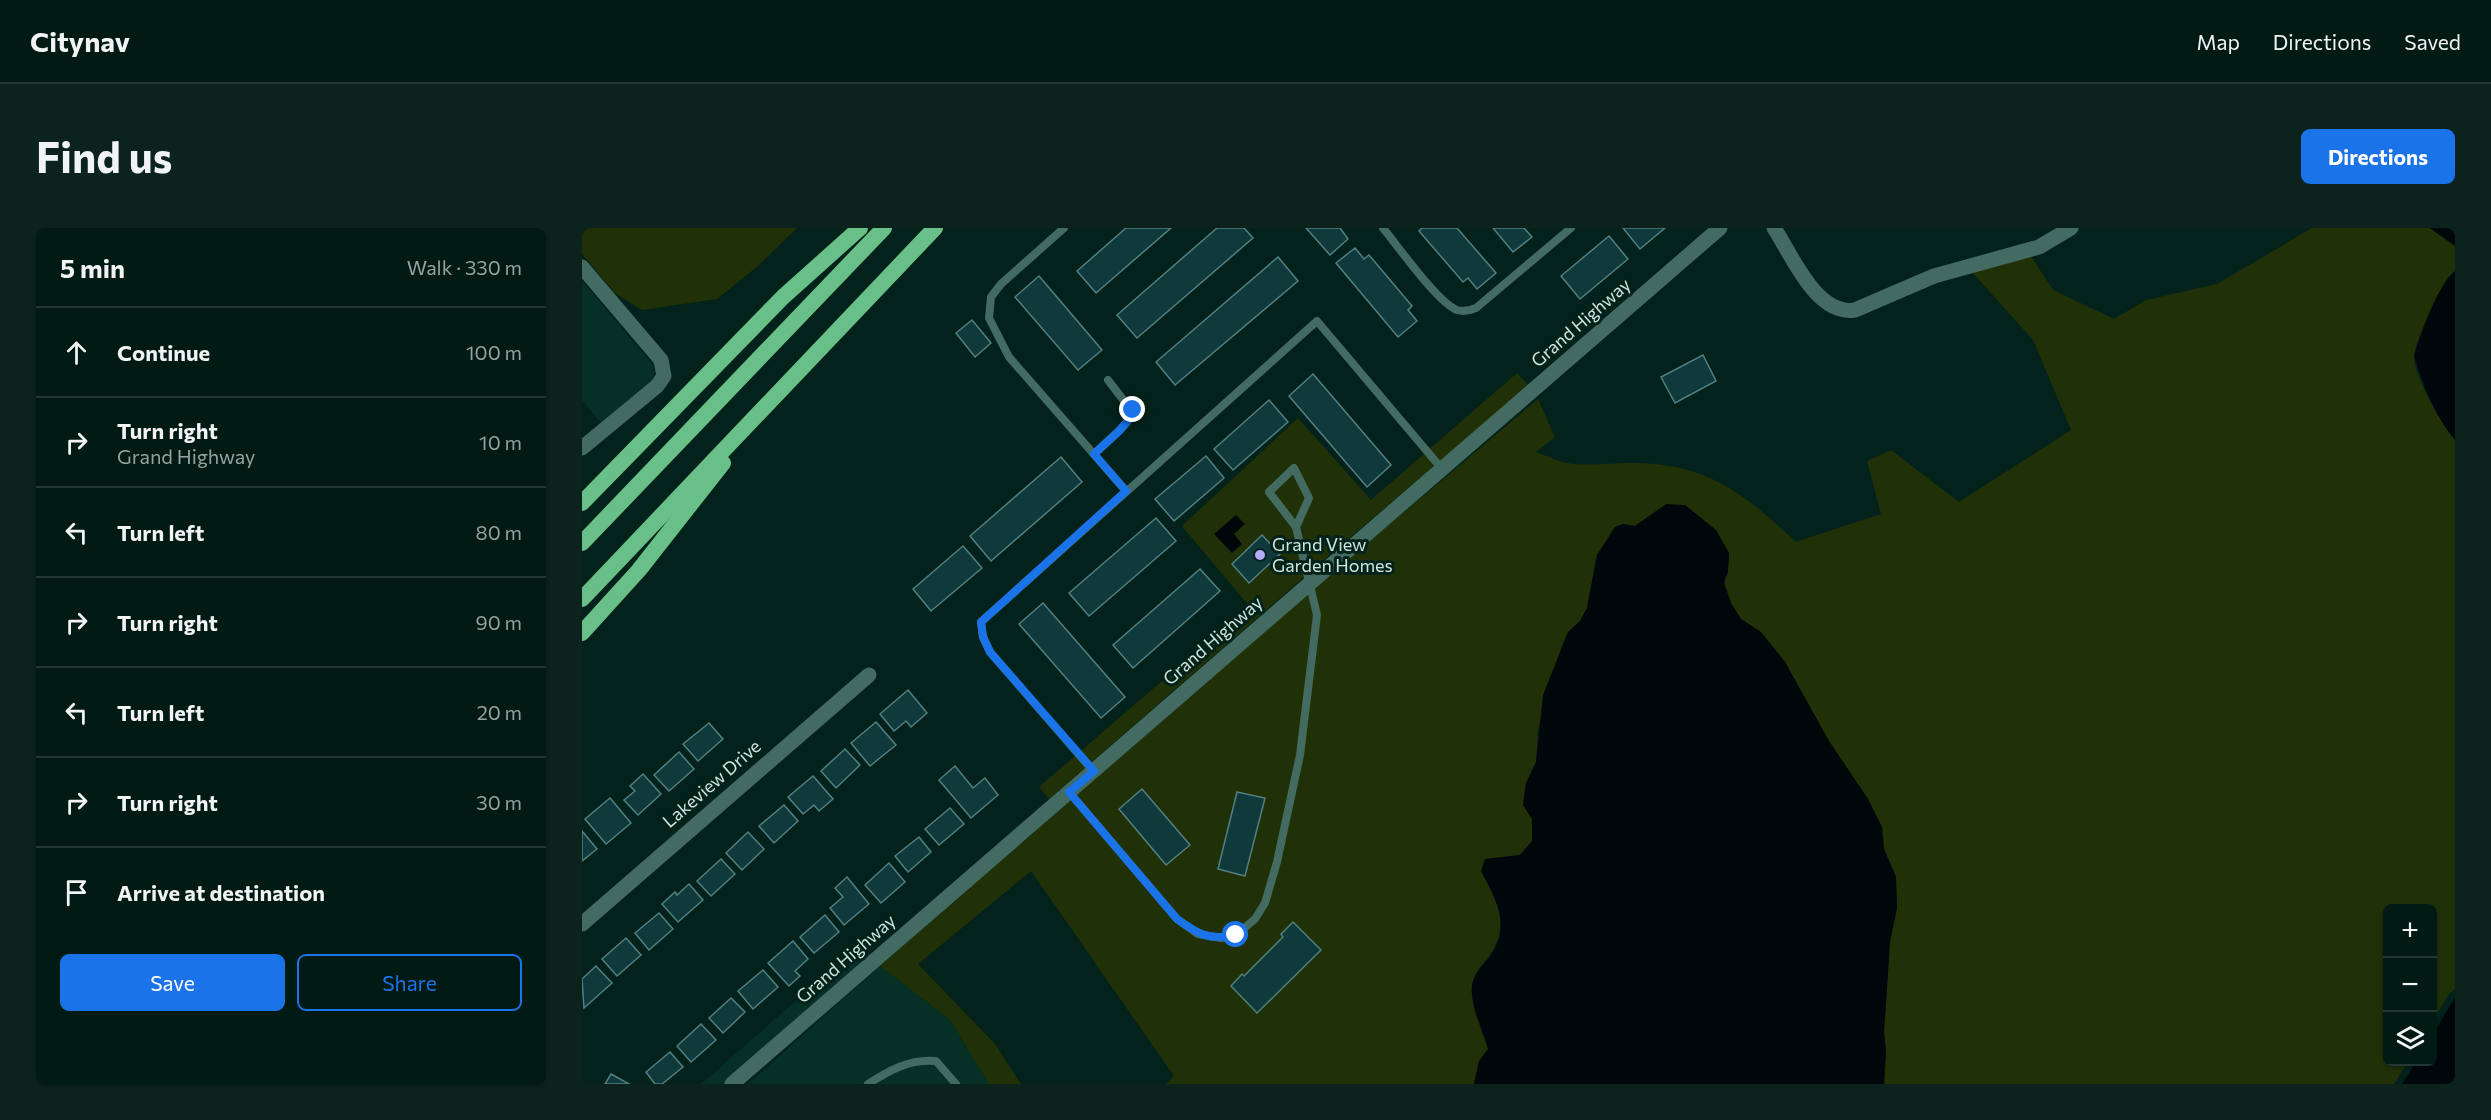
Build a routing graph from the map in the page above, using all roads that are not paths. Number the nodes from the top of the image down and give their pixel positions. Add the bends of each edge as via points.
1 (860, 228) edge
2 (884, 228) edge
3 (936, 228) edge
4 (1064, 228) edge
5 (1383, 228) edge
6 (1571, 228) edge
7 (1720, 228) edge
8 (1774, 228) edge
9 (2070, 228) edge
10 (582, 267) edge
11 (1108, 380) dead end
12 (787, 383) junction
13 (582, 448) edge
14 (1094, 454) junction
15 (1442, 469) junction
16 (1126, 491) junction
17 (582, 503) edge
18 (1296, 527) junction
19 (582, 543) edge
20 (1309, 584) junction
21 (582, 599) edge
22 (582, 633) edge
23 (868, 675) dead end
24 (1094, 771) junction
25 (1069, 792) junction
26 (582, 924) edge
27 (732, 1084) edge
28 (868, 1084) edge
29 (956, 1084) edge

1 - 17 highway via 783,297
2 - 19 highway
3 - 12 highway
4 - 14 lane via 1000,284 991,297 989,318 1009,357
5 - 6 lane via 1440,297 1455,309 1468,311
7 - 15 street, Grand Highway
8 - 9 street via 1810,286 1846,312 1934,276 2039,247
10 - 13 street via 661,360 663,376 657,386
11 - 14 lane via 1134,414
12 - 21 highway
12 - 22 highway via 639,570
14 - 16 lane
15 - 16 lane via 1317,321
15 - 20 street, Grand Highway
16 - 24 lane via 981,622 990,652
18 - 18 lane via 1309,498 1294,468 1269,492
18 - 20 lane
20 - 24 street, Grand Highway
20 - 25 lane via 1317,615 1300,755 1274,872 1265,903 1255,919 1236,935 1221,938 1198,934 1177,919
23 - 26 street, Lakeview Drive
24 - 25 street, Grand Highway
25 - 27 street, Grand Highway
28 - 29 lane via 893,1069 920,1060 936,1061

